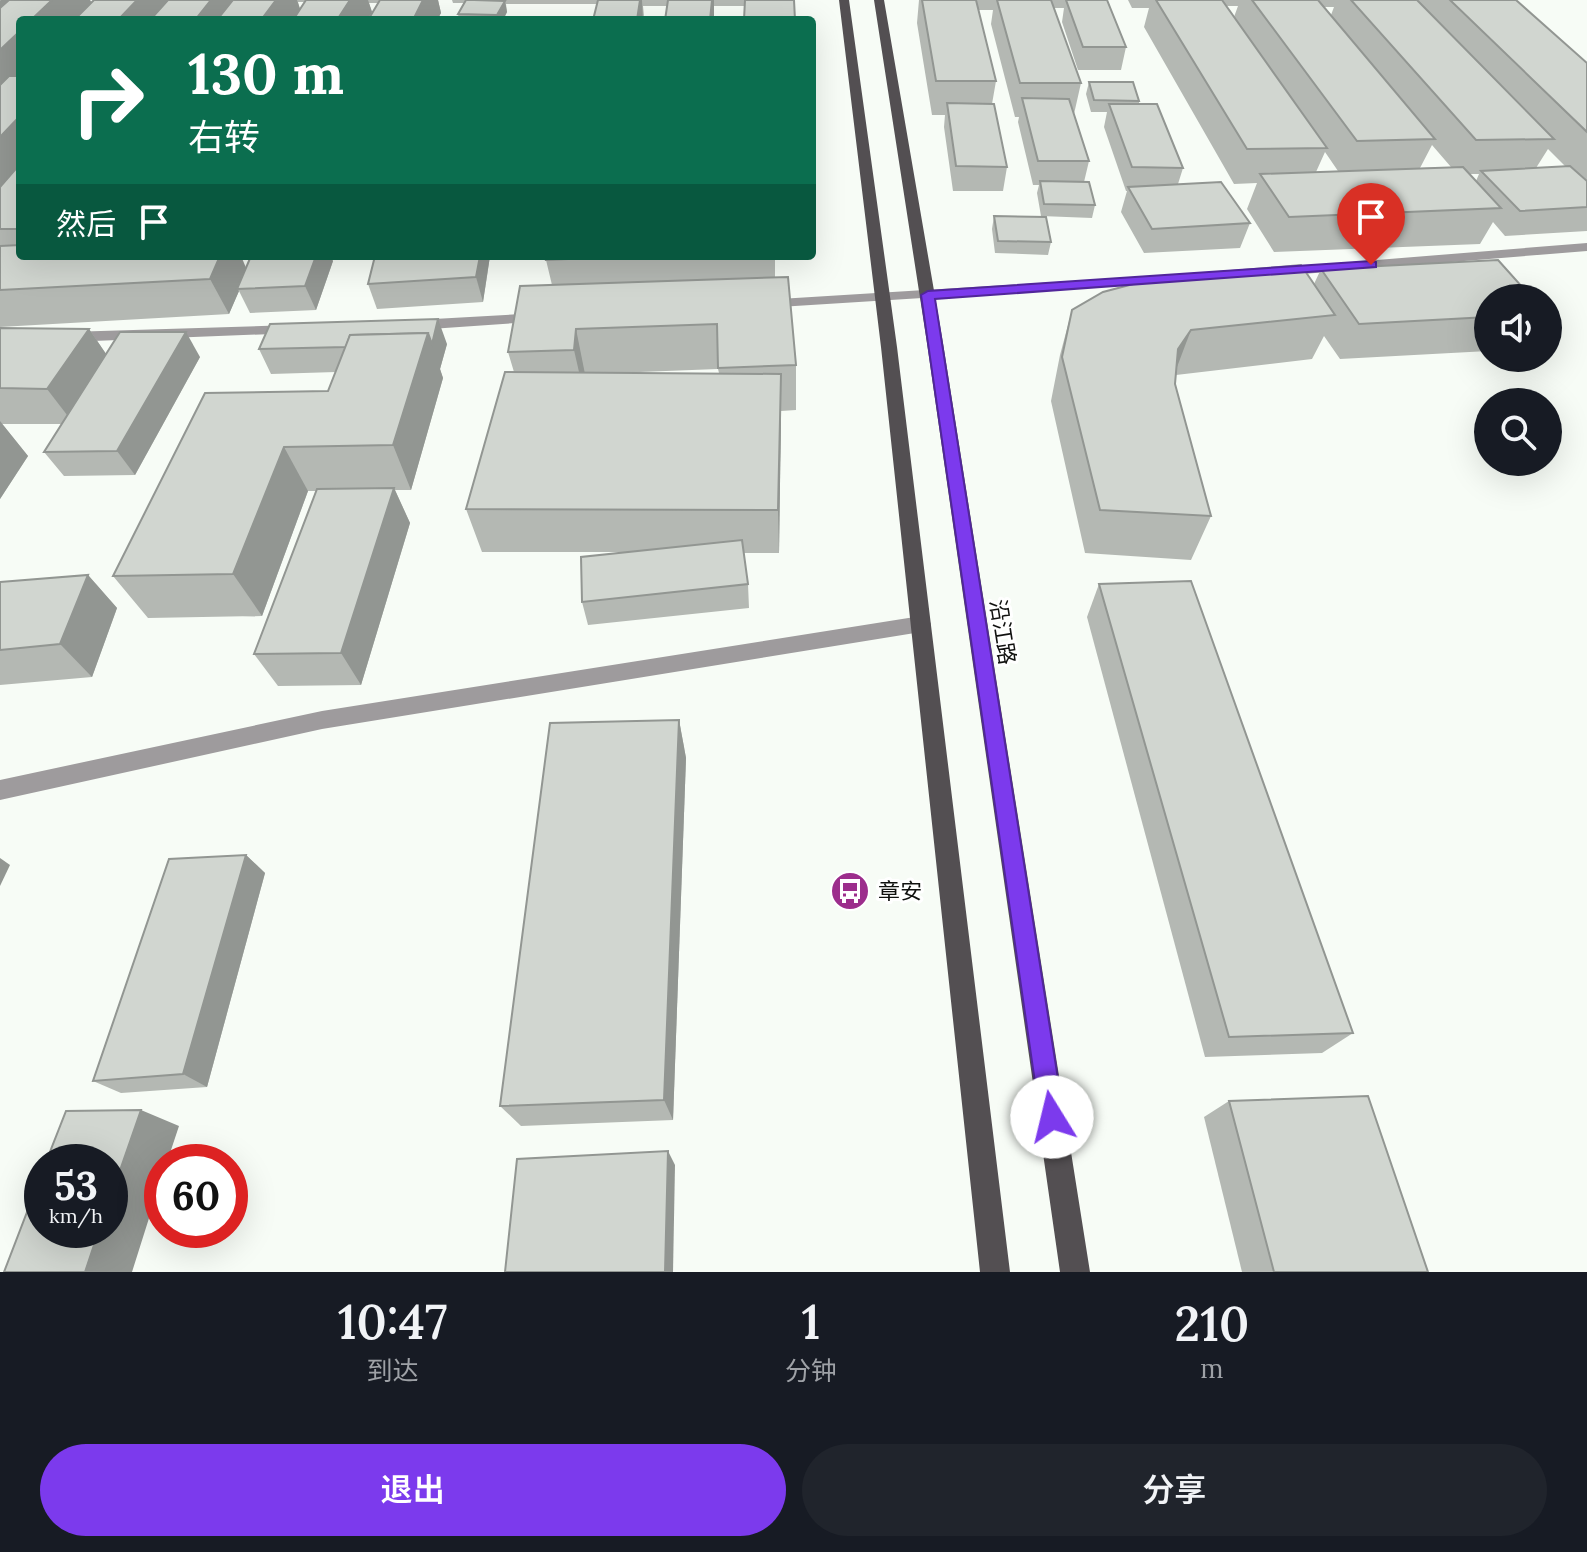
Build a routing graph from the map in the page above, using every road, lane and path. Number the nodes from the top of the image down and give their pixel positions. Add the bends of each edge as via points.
1 (844, 0) edge
2 (879, 0) edge
3 (1587, 247) edge
4 (1262, 273) edge
5 (1183, 278) edge
6 (928, 295) junction
7 (882, 297) junction
8 (742, 305) edge
9 (555, 317) edge
10 (398, 326) edge
11 (302, 329) edge
12 (48, 338) edge
13 (921, 624) junction
14 (0, 790) edge
15 (995, 1272) edge
16 (1075, 1272) edge

1 - 7 main road
2 - 6 main road, 沿江路
3 - 4 street
5 - 6 street
6 - 7 street
6 - 16 main road, 沿江路
7 - 8 street
7 - 13 main road
9 - 10 street
11 - 12 street
13 - 14 street via 322,720
13 - 15 main road

